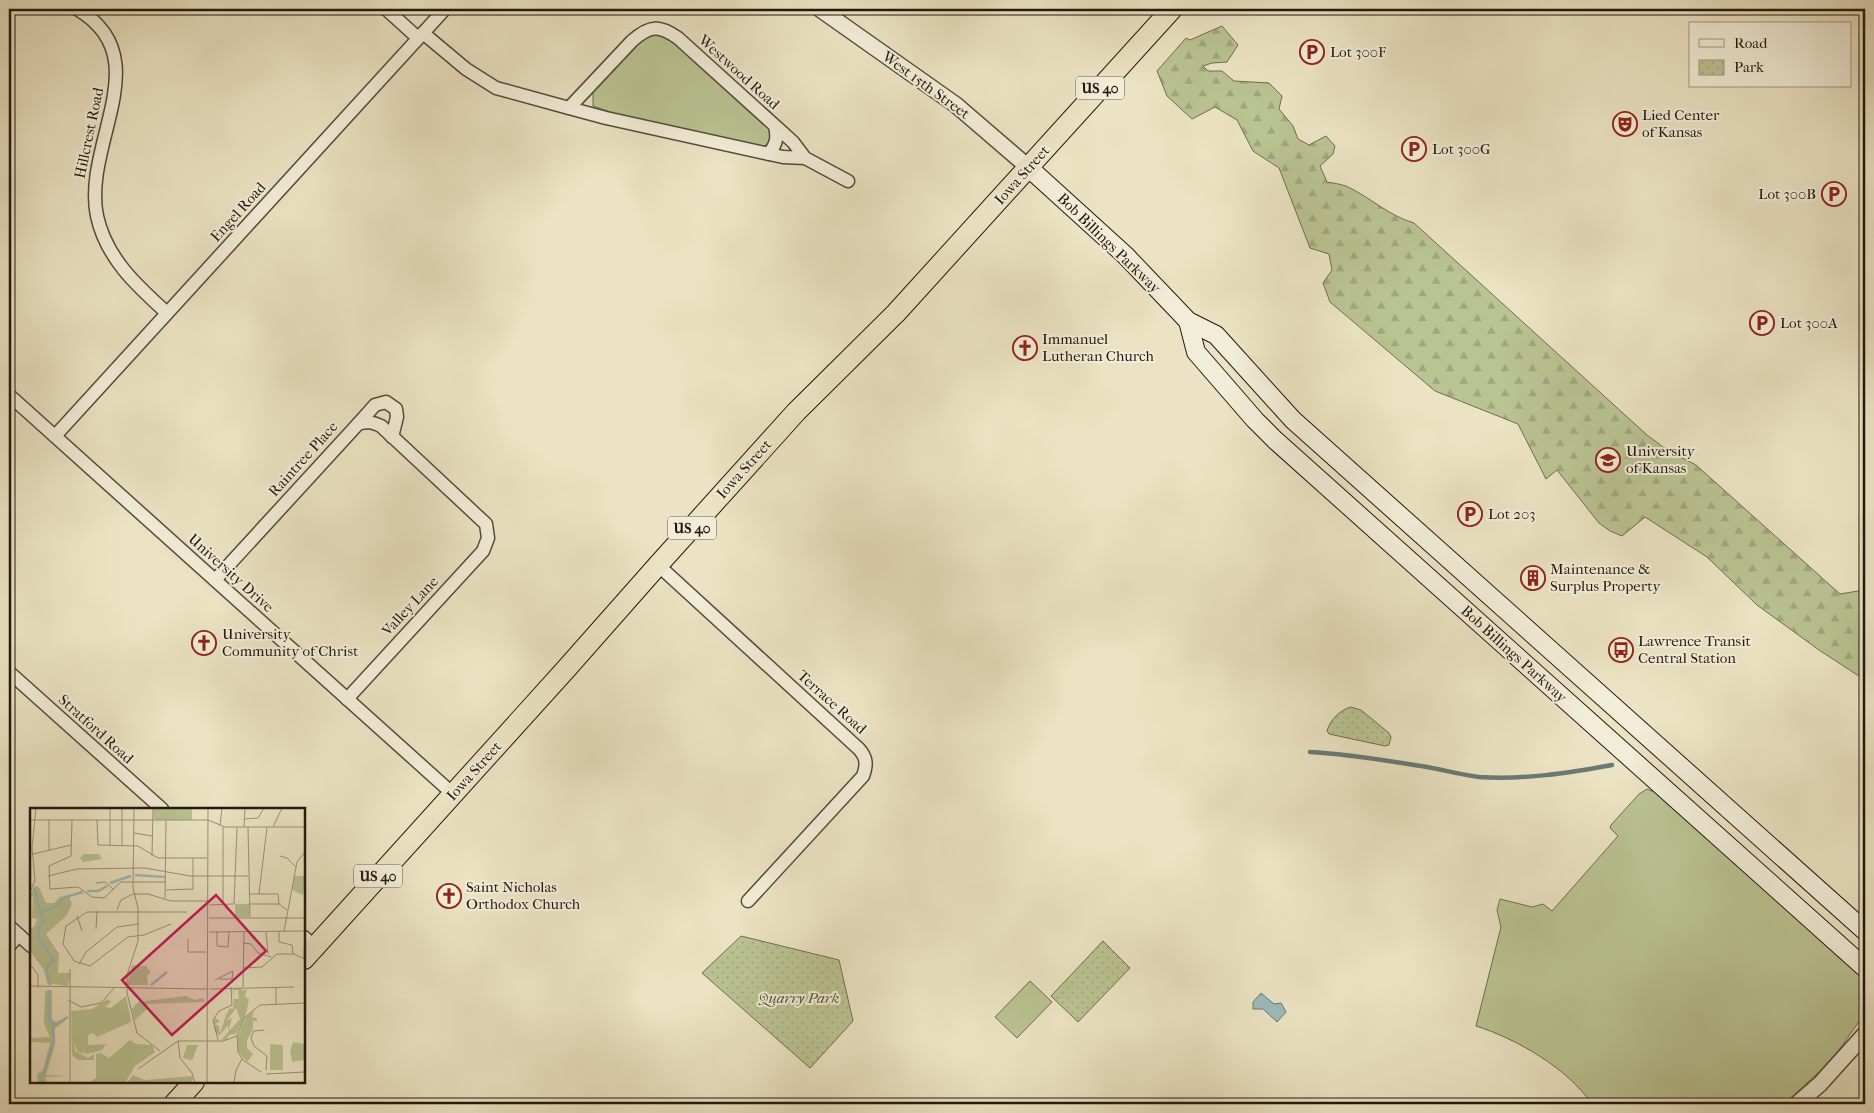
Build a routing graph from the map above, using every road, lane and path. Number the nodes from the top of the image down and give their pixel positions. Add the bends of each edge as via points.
1 (77, 9) edge
2 (386, 9) edge
3 (445, 9) edge
4 (820, 9) edge
5 (1172, 9) edge
6 (421, 36) junction
7 (569, 108) junction
8 (775, 126) junction
9 (769, 154) junction
10 (805, 158) junction
11 (1028, 168) junction
12 (848, 181) dead end
13 (167, 313) junction
14 (1188, 321) junction
15 (9, 395) edge
16 (358, 424) junction
17 (55, 436) junction
18 (392, 437) junction
19 (488, 532) joint
20 (658, 565) junction
21 (215, 580) junction
22 (9, 672) edge
23 (347, 699) junction
24 (453, 794) junction
25 (161, 808) edge
26 (748, 901) dead end
27 (9, 926) edge
28 (1865, 932) edge
29 (19, 935) junction
30 (30, 945) edge
31 (9, 946) edge
32 (307, 948) edge
33 (1865, 968) edge
34 (1865, 1034) edge
35 (188, 1084) edge
36 (174, 1104) edge
37 (1797, 1104) edge

1 - 13 street, Hillcrest Road via 98,25 106,36 117,74 94,180 97,218 114,257 128,276
2 - 6 street, Westwood Road
3 - 6 street, Engel Road
4 - 11 street, West 15th Street via 956,105
5 - 11 highway, Iowa Street / US 40
6 - 7 street, Westwood Road via 496,88
6 - 13 street, Engel Road
7 - 8 street, Westwood Road via 642,32 658,28 678,38
7 - 9 street, Westwood Road
8 - 9 street, Westwood Road via 778,136
8 - 10 street, Westwood Road via 794,142
9 - 10 street, Westwood Road
10 - 12 street, Westwood Road
11 - 14 main road, Bob Billings Parkway via 1126,256
11 - 20 highway, Iowa Street / US 40 via 896,314 796,412
13 - 17 street, Engel Road
14 - 28 main road, Bob Billings Parkway via 1216,335 1293,420
14 - 33 main road, Bob Billings Parkway via 1196,352 1275,440
15 - 17 street, University Drive
16 - 18 street, Raintree Place via 364,422 381,426
16 - 18 street via 375,405 386,402 396,409
16 - 21 street, Raintree Place
17 - 21 street, University Drive
18 - 19 street, Raintree Place via 486,524
19 - 23 street, Valley Lane via 483,551
20 - 24 highway, Iowa Street / US 40
20 - 26 street, Terrace Road via 860,749 867,762 864,776
21 - 23 street, University Drive
22 - 25 street, Stratford Road
23 - 24 street, University Drive
24 - 32 highway, Iowa Street / US 40
27 - 29 street
29 - 30 street
29 - 31 street
34 - 37 street via 1820,1084
35 - 36 highway

